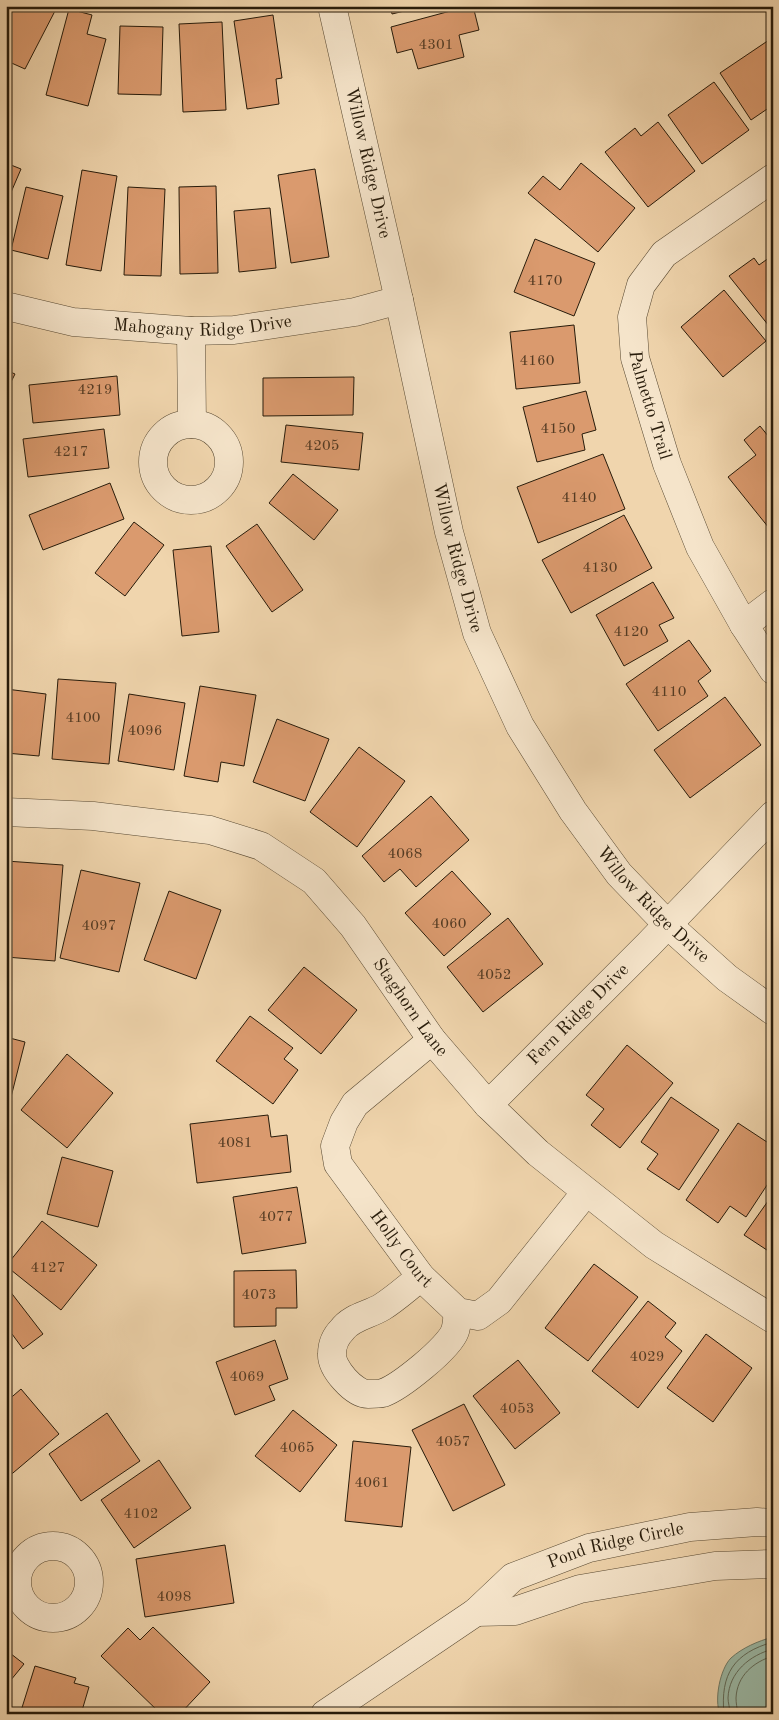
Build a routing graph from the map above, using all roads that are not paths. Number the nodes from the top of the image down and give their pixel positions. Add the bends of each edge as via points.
1 (332, 6) edge
2 (773, 178) edge
3 (399, 300) junction
4 (6, 306) edge
5 (191, 331) junction
6 (192, 424) dead end
7 (773, 603) edge
8 (744, 625) junction
9 (773, 670) edge
10 (6, 812) edge
11 (773, 815) edge
12 (668, 925) junction
13 (773, 1012) edge
14 (432, 1040) junction
15 (488, 1106) junction
16 (586, 1192) junction
17 (421, 1276) junction
18 (458, 1312) junction
19 (773, 1319) edge
20 (773, 1523) edge
21 (773, 1564) edge
22 (476, 1612) junction
23 (325, 1714) edge

1 - 3 street, Willow Ridge Drive
2 - 8 street, Palmetto Trail via 664,254 640,285 632,317 635,358 667,464 700,547
3 - 5 street, Mahogany Ridge Drive via 355,312 234,330
3 - 12 street, Willow Ridge Drive via 448,532 477,633 520,726 573,811 619,874
4 - 5 street, Mahogany Ridge Drive via 73,322
5 - 6 street
7 - 8 street
8 - 9 street, Palmetto Trail
10 - 14 street, Staghorn Lane via 93,816 210,830 261,846 314,881 353,926
11 - 12 street, Fern Ridge Drive
12 - 13 street, Willow Ridge Drive via 727,978
12 - 15 street, Fern Ridge Drive
14 - 15 street, Staghorn Lane
14 - 17 street, Holly Court via 355,1104 335,1146 338,1164
15 - 16 street, Staghorn Lane
16 - 18 street via 499,1301 478,1316
16 - 19 street, Staghorn Lane via 654,1245
17 - 18 street, Holly Court
17 - 18 street via 382,1307 343,1328 334,1342 331,1355 342,1377 365,1394 382,1393 401,1384 433,1358 454,1332
20 - 22 street, Pond Ridge Circle via 690,1527 589,1548 514,1577
21 - 22 street, Pond Ridge Circle via 716,1566 580,1589 515,1611
22 - 23 street, Pond Ridge Circle

